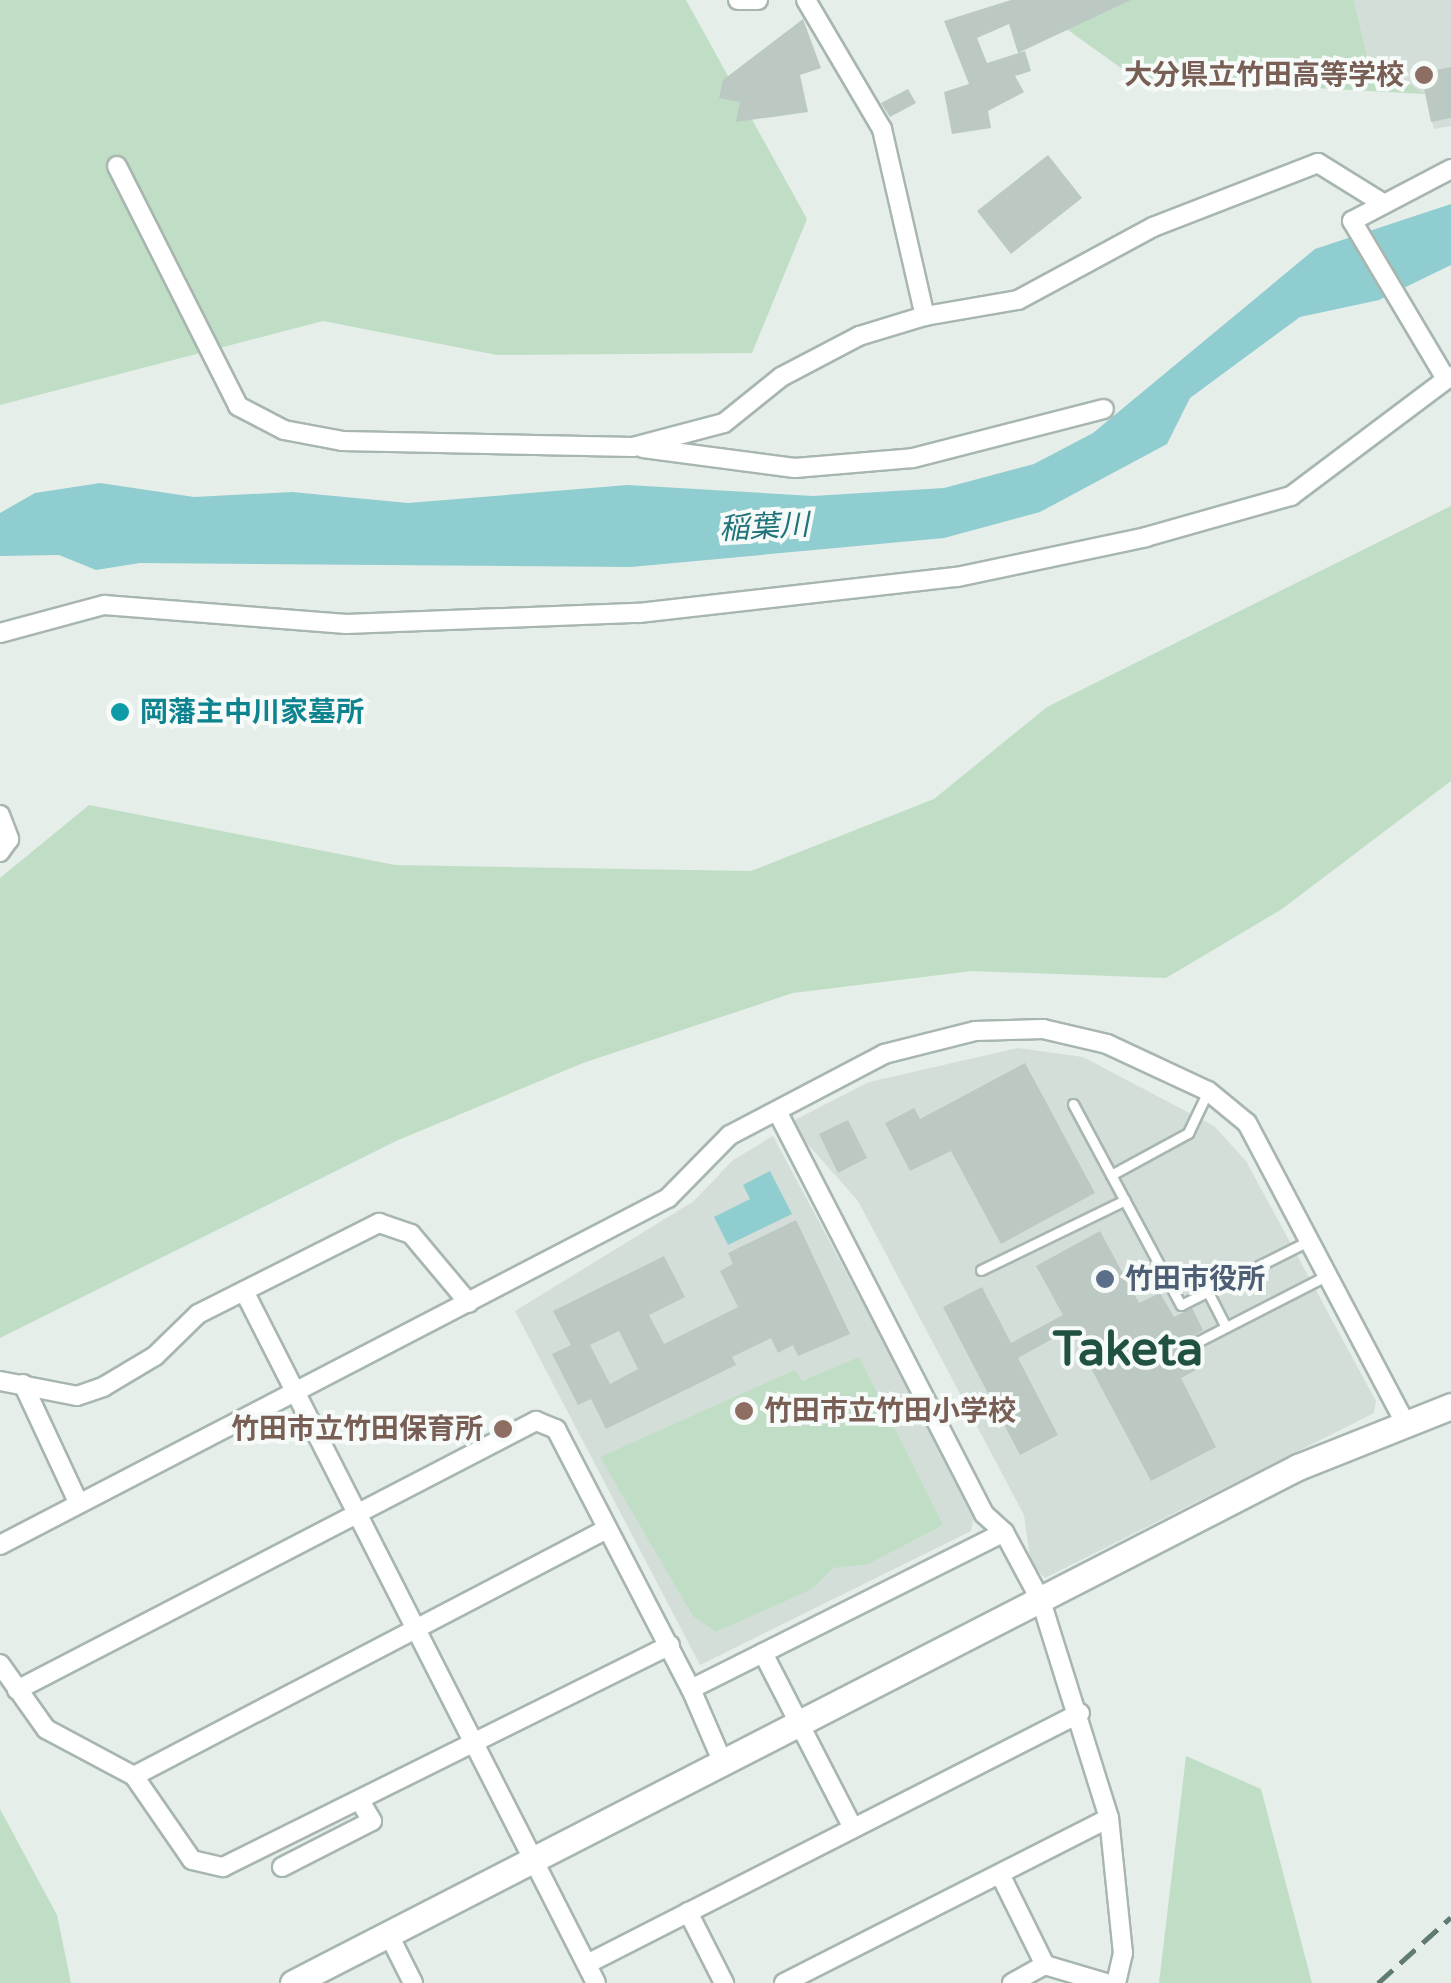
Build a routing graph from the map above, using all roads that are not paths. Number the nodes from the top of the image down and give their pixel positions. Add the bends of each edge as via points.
1 (738, 0) edge
2 (758, 0) edge
3 (806, 0) edge
4 (117, 166) dead end
5 (1451, 169) edge
6 (1381, 202) junction
7 (925, 316) junction
8 (1445, 374) edge
9 (1104, 409) dead end
10 (633, 446) junction
11 (0, 633) edge
12 (0, 816) edge
13 (0, 852) edge
14 (1208, 1091) junction
15 (1073, 1104) dead end
16 (777, 1111) junction
17 (1111, 1175) junction
18 (1125, 1200) junction
19 (1311, 1240) junction
20 (981, 1270) dead end
21 (1329, 1275) junction
22 (244, 1291) junction
23 (1209, 1294) junction
24 (469, 1303) junction
25 (1226, 1327) junction
26 (1199, 1341) dead end
27 (0, 1381) edge
28 (22, 1384) junction
29 (296, 1393) junction
30 (1451, 1406) edge
31 (1404, 1421) junction
32 (79, 1504) junction
33 (357, 1516) junction
34 (607, 1530) junction
35 (1004, 1532) junction
36 (0, 1545) edge
37 (1041, 1602) junction
38 (417, 1629) junction
39 (670, 1645) junction
40 (763, 1653) junction
41 (7, 1679) edge
42 (691, 1689) junction
43 (1080, 1713) junction
44 (800, 1724) junction
45 (478, 1744) junction
46 (723, 1763) junction
47 (134, 1776) junction
48 (361, 1803) junction
49 (1109, 1818) junction
50 (854, 1828) junction
51 (533, 1860) junction
52 (282, 1867) dead end
53 (1000, 1874) junction
54 (688, 1912) junction
55 (388, 1932) junction
56 (586, 1964) junction
57 (1045, 1966) junction
58 (294, 1983) edge
59 (413, 1983) edge
60 (596, 1983) edge
61 (724, 1983) edge
62 (784, 1983) edge
63 (1012, 1983) edge
64 (1106, 1983) edge
65 (1116, 1983) edge

1 - 2 street
3 - 7 street via 882,129
4 - 10 street via 238,406 284,430 342,441
5 - 6 street
6 - 7 street via 1318,162 1153,227 1018,300
6 - 8 street via 1352,221 1354,228
7 - 10 street via 843,344 781,377 724,423
8 - 11 street via 1291,496 1146,538 957,577 639,613 346,624 104,606
9 - 10 street via 912,458 795,468
12 - 13 street via 9,840
14 - 16 street via 1107,1044 1043,1029 975,1031 884,1054
14 - 17 lane via 1188,1133
14 - 19 street via 1247,1124
15 - 17 lane
16 - 24 street via 730,1135 668,1198
16 - 35 street via 984,1514
17 - 18 lane
18 - 20 lane
18 - 23 lane via 1181,1305
19 - 21 street
19 - 23 lane
21 - 25 lane
21 - 31 street
22 - 24 street via 379,1223 410,1234
22 - 28 street via 198,1314 155,1356 103,1387 77,1396
22 - 29 street
23 - 25 lane
24 - 29 street
25 - 26 lane
27 - 28 street
28 - 32 street
29 - 32 street
29 - 33 street
30 - 31 street
31 - 37 street
32 - 36 street
33 - 34 street via 536,1421 556,1429
33 - 38 street
33 - 41 street
34 - 38 street
34 - 39 street
35 - 37 street
35 - 40 street
37 - 43 street
37 - 44 street
38 - 45 street
38 - 47 street
39 - 42 street
39 - 45 street
40 - 42 street
40 - 44 street
41 - 47 street via 62,1743
42 - 46 street
43 - 49 street
43 - 50 street
44 - 46 street
44 - 50 street
45 - 48 street
45 - 51 street
46 - 51 street
47 - 48 street via 177,1844 208,1866 239,1865
48 - 52 street via 372,1821
49 - 53 street
49 - 65 street via 1123,1953
50 - 54 street
51 - 55 street
51 - 56 street
53 - 57 street
53 - 62 street
54 - 56 street
54 - 61 street
55 - 58 street
55 - 59 street
56 - 60 street
57 - 63 street
57 - 64 street

